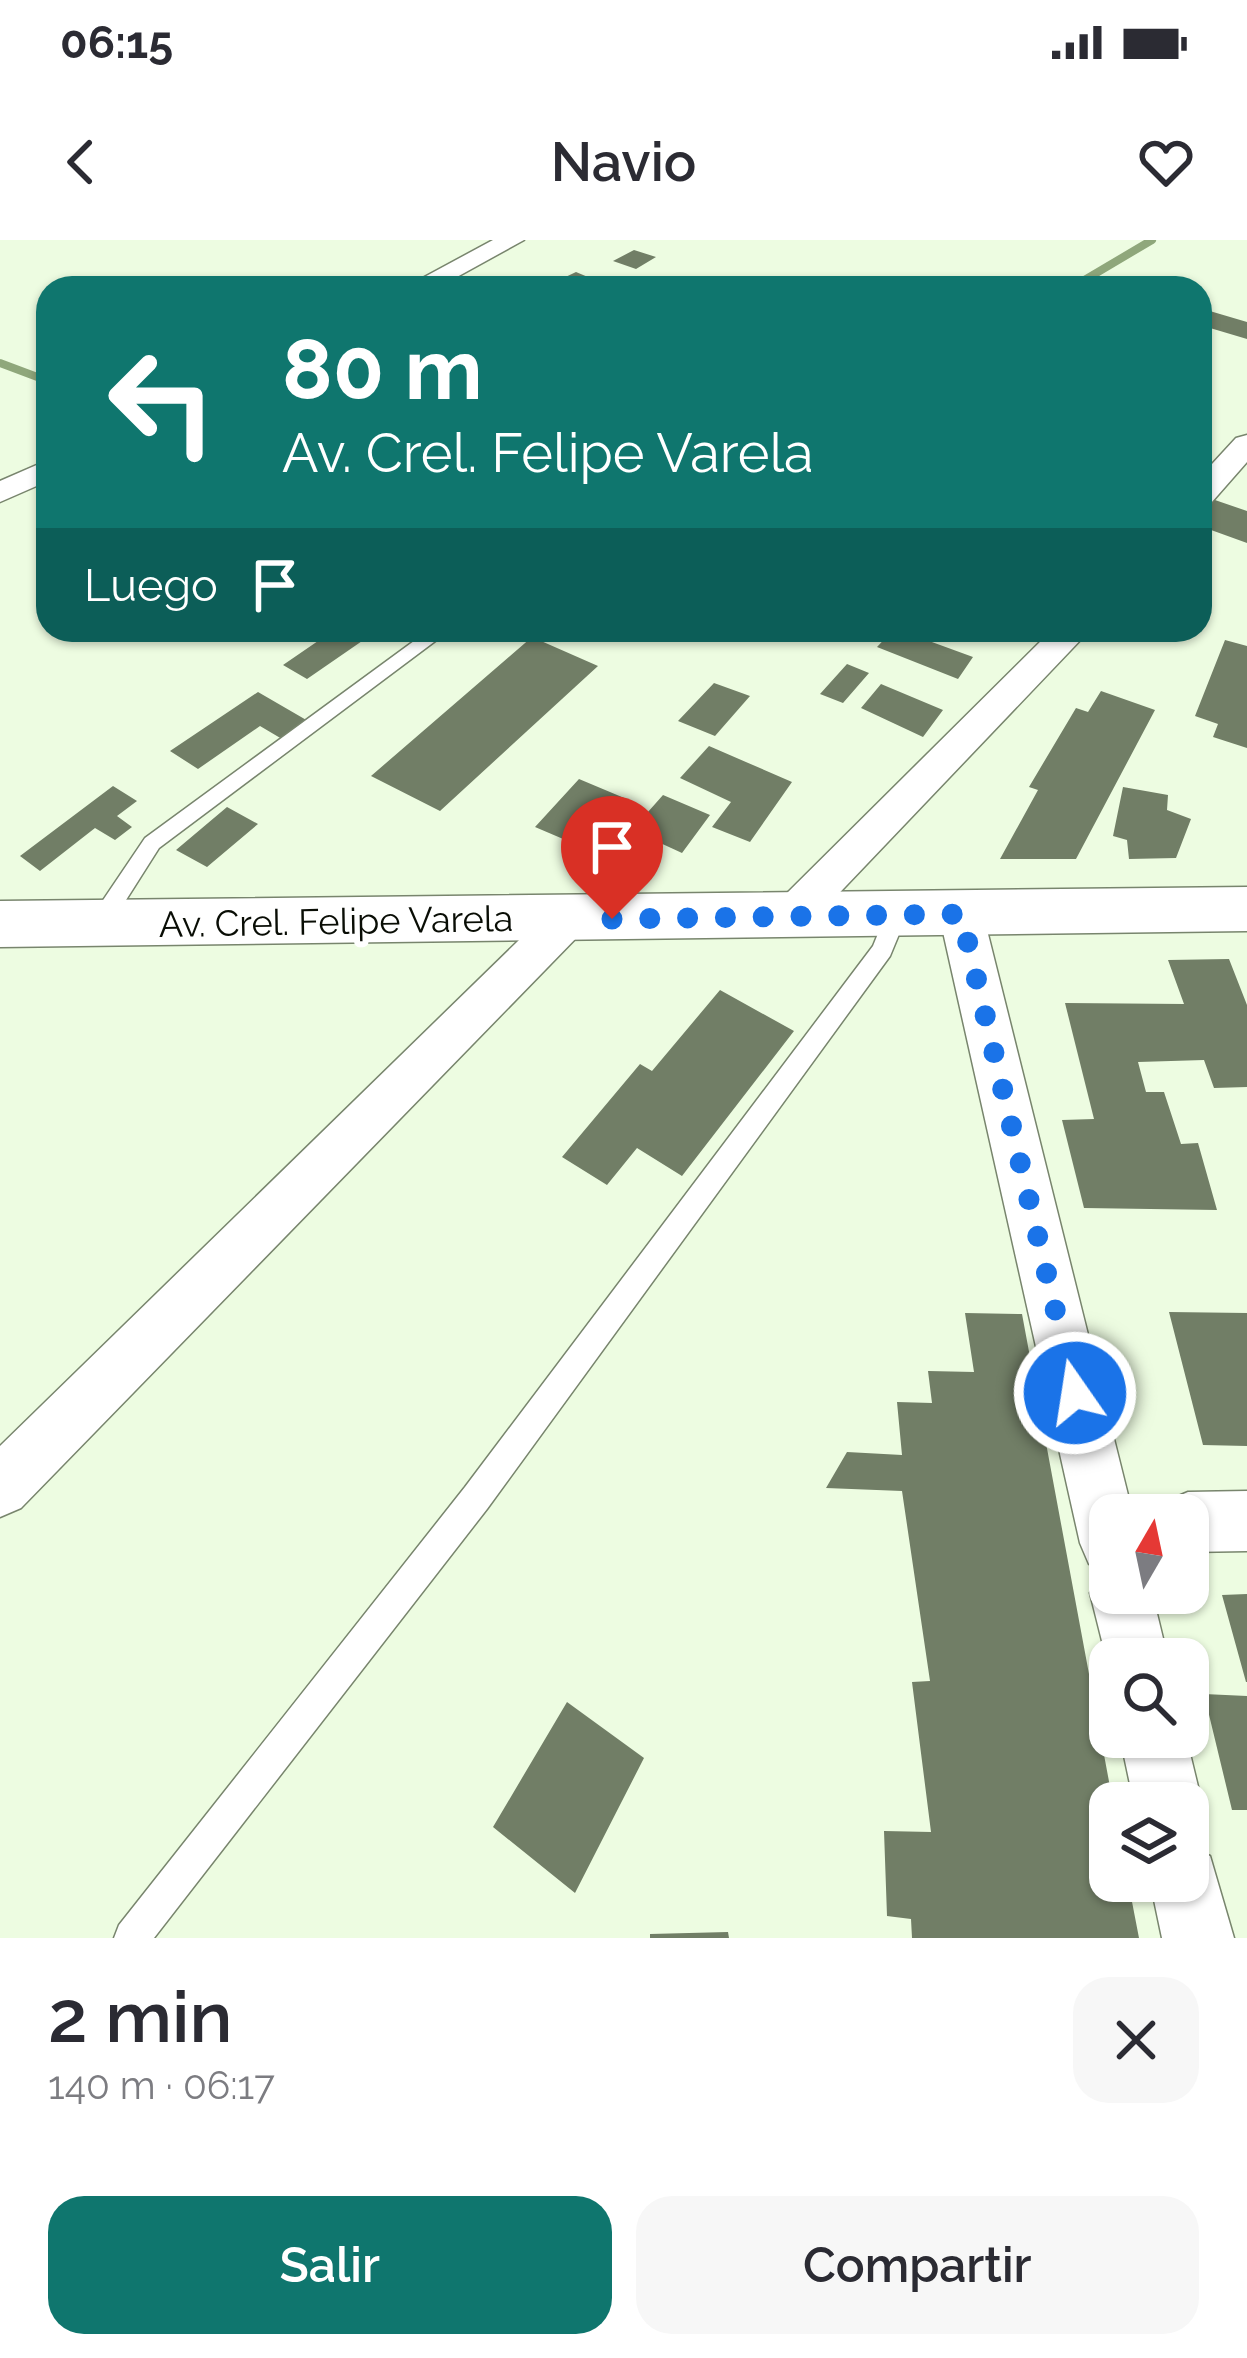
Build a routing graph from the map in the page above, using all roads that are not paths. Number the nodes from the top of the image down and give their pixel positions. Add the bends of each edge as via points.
1 (512, 240) edge
2 (447, 276) edge
3 (1247, 444) edge
4 (36, 475) edge
5 (1212, 483) edge
6 (0, 493) edge
7 (425, 642) edge
8 (1060, 642) edge
9 (1247, 909) edge
10 (961, 914) junction
11 (896, 915) junction
12 (790, 916) junction
13 (568, 919) junction
14 (0, 924) edge
15 (99, 924) junction
16 (0, 1487) edge
17 (1100, 1494) edge
18 (1247, 1521) edge
19 (1209, 1522) edge
20 (1190, 1902) edge
21 (132, 1938) edge
22 (1198, 1938) edge

1 - 2 street
3 - 5 street
4 - 6 street
7 - 15 lane via 152,844
8 - 12 street
9 - 10 main road, Av. Crel. Felipe Varela
10 - 11 main road, Av. Crel. Felipe Varela
10 - 17 street
11 - 12 main road, Av. Crel. Felipe Varela
11 - 21 lane via 882,950 476,1498
12 - 13 main road, Av. Crel. Felipe Varela
13 - 15 main road, Av. Crel. Felipe Varela
13 - 16 street
14 - 15 main road, Av. Crel. Felipe Varela
18 - 19 street
20 - 22 street

